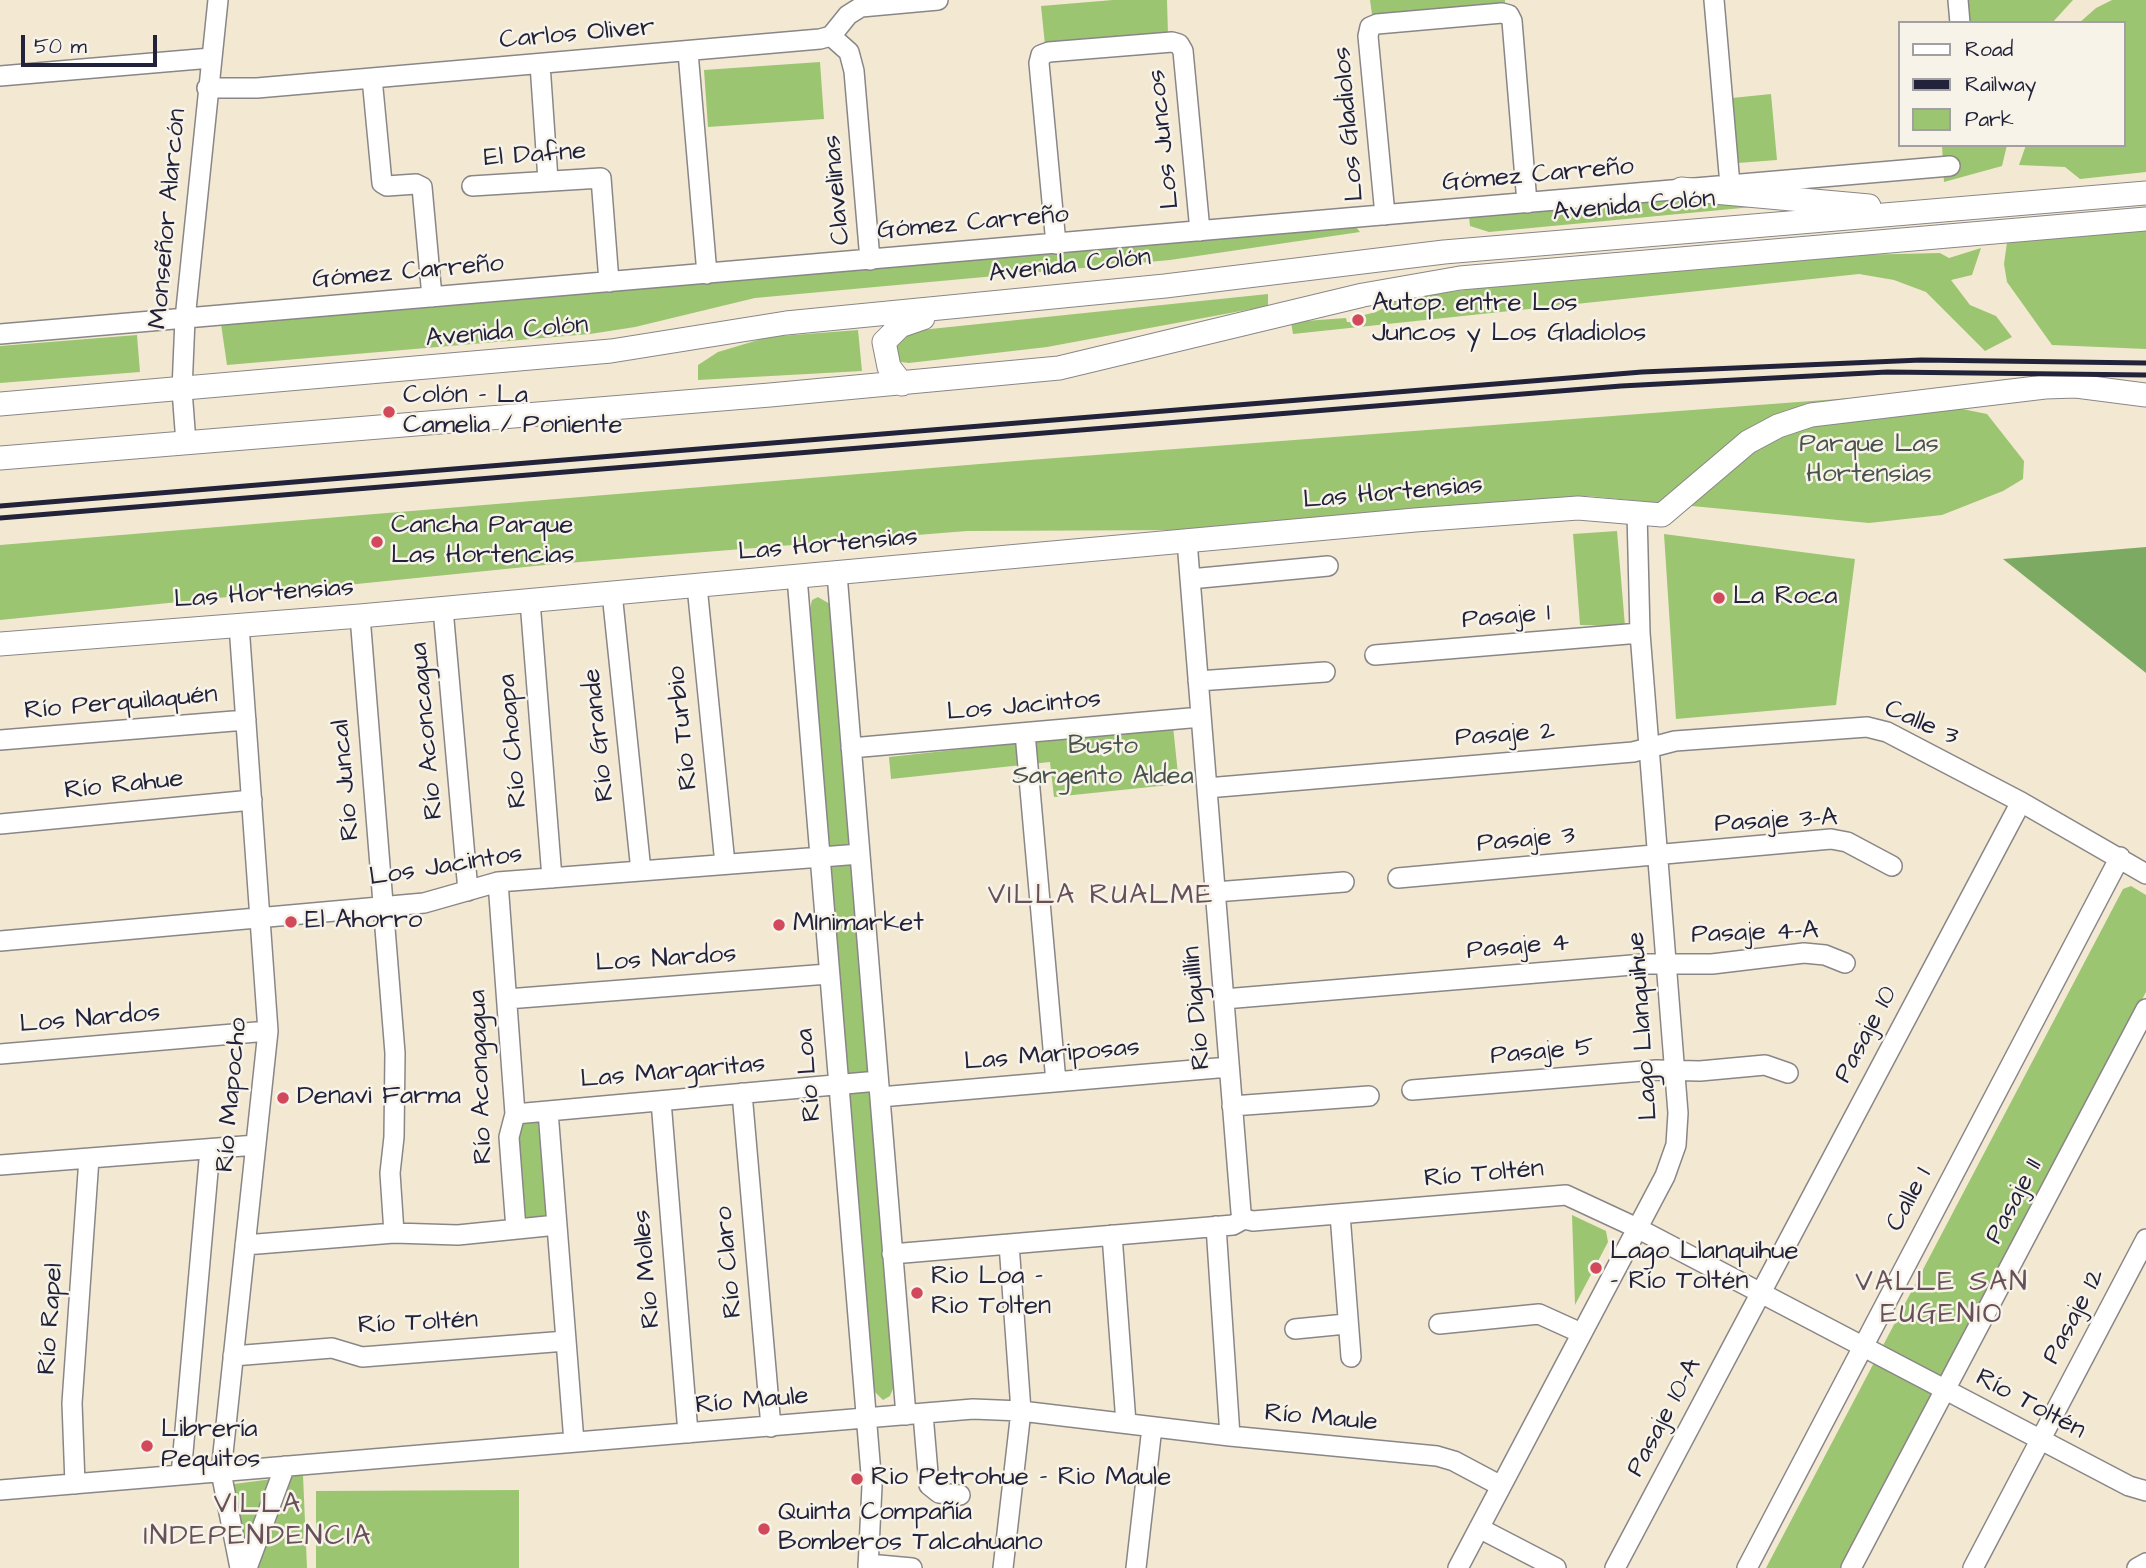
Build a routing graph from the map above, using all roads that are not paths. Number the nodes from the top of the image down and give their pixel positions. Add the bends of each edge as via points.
1 (218, 0) edge
2 (938, 0) edge
3 (1714, 0) edge
4 (1958, 0) edge
5 (1960, 21) edge
6 (831, 36) junction
7 (688, 52) junction
8 (211, 58) junction
9 (540, 64) junction
10 (0, 76) edge
11 (372, 78) junction
12 (207, 88) junction
13 (1951, 166) dead end
14 (548, 180) junction
15 (1730, 185) junction
16 (472, 186) dead end
17 (1681, 189) junction
18 (2146, 193) edge
19 (1527, 203) junction
20 (1935, 212) junction
21 (1385, 215) junction
22 (2146, 219) edge
23 (1200, 231) junction
24 (1056, 244) junction
25 (870, 260) junction
26 (707, 274) junction
27 (609, 282) junction
28 (432, 298) junction
29 (956, 307) junction
30 (185, 319) junction
31 (0, 334) edge
32 (902, 384) junction
33 (182, 390) junction
34 (2146, 395) edge
35 (0, 404) edge
36 (186, 443) junction
37 (0, 458) edge
38 (1637, 512) junction
39 (1187, 541) junction
40 (1328, 566) dead end
41 (837, 574) junction
42 (797, 577) junction
43 (1190, 579) junction
44 (696, 586) junction
45 (612, 593) junction
46 (530, 601) junction
47 (443, 609) junction
48 (360, 616) junction
49 (239, 625) junction
50 (1640, 633) junction
51 (0, 644) edge
52 (1375, 655) dead end
53 (1325, 672) dead end
54 (1198, 681) junction
55 (1201, 717) junction
56 (246, 719) junction
57 (1025, 733) junction
58 (0, 740) edge
59 (851, 748) junction
60 (1649, 748) junction
61 (1207, 788) junction
62 (252, 800) junction
63 (2021, 802) junction
64 (0, 824) edge
65 (860, 854) junction
66 (1658, 856) junction
67 (819, 857) junction
68 (2120, 857) junction
69 (725, 864) junction
70 (1892, 866) dead end
71 (641, 871) junction
72 (2146, 874) edge
73 (552, 878) junction
74 (1398, 878) dead end
75 (498, 882) junction
76 (1344, 882) dead end
77 (468, 891) junction
78 (1215, 892) junction
79 (384, 906) junction
80 (261, 916) junction
81 (0, 941) edge
82 (1845, 963) dead end
83 (1666, 964) junction
84 (828, 974) junction
85 (507, 999) junction
86 (1224, 999) junction
87 (2146, 1009) edge
88 (268, 1031) junction
89 (0, 1054) edge
90 (1229, 1067) junction
91 (1675, 1070) junction
92 (1788, 1073) dead end
93 (1056, 1082) junction
94 (837, 1085) junction
95 (879, 1089) junction
96 (1412, 1090) dead end
97 (742, 1093) junction
98 (1369, 1096) dead end
99 (660, 1101) junction
100 (1232, 1106) junction
101 (548, 1111) junction
102 (515, 1114) junction
103 (256, 1145) junction
104 (211, 1149) junction
105 (89, 1158) junction
106 (0, 1165) edge
107 (1340, 1213) junction
108 (1244, 1219) junction
109 (557, 1225) junction
110 (1216, 1226) junction
111 (1637, 1228) junction
112 (516, 1229) junction
113 (394, 1233) junction
114 (1112, 1235) junction
115 (2146, 1239) edge
116 (1009, 1244) junction
117 (245, 1245) junction
118 (892, 1254) junction
119 (1760, 1293) junction
120 (1346, 1324) junction
121 (1439, 1324) dead end
122 (1295, 1329) dead end
123 (1581, 1334) junction
124 (566, 1341) junction
125 (1863, 1347) junction
126 (233, 1356) junction
127 (1351, 1357) dead end
128 (1945, 1390) junction
129 (1021, 1411) junction
130 (915, 1415) junction
131 (867, 1419) junction
132 (1126, 1423) junction
133 (771, 1426) junction
134 (1152, 1427) junction
135 (688, 1433) junction
136 (1230, 1436) junction
137 (2040, 1440) junction
138 (575, 1443) junction
139 (285, 1466) junction
140 (221, 1472) junction
141 (181, 1475) junction
142 (75, 1484) junction
143 (1501, 1486) junction
144 (2144, 1487) edge
145 (0, 1490) edge
146 (960, 1495) dead end
147 (1479, 1528) junction
148 (2146, 1563) edge
149 (868, 1566) edge
150 (240, 1568) edge
151 (247, 1568) edge
152 (912, 1568) edge
153 (1003, 1568) edge
154 (1136, 1568) edge
155 (1458, 1568) edge
156 (1556, 1568) edge
157 (1615, 1568) edge
158 (1747, 1568) edge
159 (1851, 1568) edge
160 (1973, 1568) edge
161 (2137, 1568) edge

1 - 8 street, Monseñor Alarcón
2 - 6 street via 861,7
3 - 15 street
4 - 5 street
6 - 7 street, Carlos Oliver
6 - 25 street, Clavelinas via 852,60
7 - 9 street, Carlos Oliver
7 - 26 street
8 - 10 street
8 - 12 street, Monseñor Alarcón
9 - 11 street, Carlos Oliver
9 - 14 street
11 - 12 street, Carlos Oliver
11 - 28 street via 382,184 422,187
12 - 30 street, Monseñor Alarcón
13 - 15 street, Gómez Carreño
14 - 16 street, El Dafne
14 - 27 street, El Dafne via 601,178
15 - 17 street, Gómez Carreño
17 - 19 street, Gómez Carreño
17 - 20 main road
18 - 20 main road, Avenida Colón
19 - 21 street, Gómez Carreño
19 - 21 street, Los Gladiolos via 1509,15 1377,24 1370,27 1368,36
20 - 29 main road, Avenida Colón via 1444,252
21 - 23 street, Gómez Carreño
22 - 32 main road via 1460,278 1363,295 1059,368
23 - 24 street, Gómez Carreño
23 - 24 street, Los Juncos via 1180,44 1049,52 1041,55 1039,63
24 - 25 street, Gómez Carreño
25 - 26 street, Gómez Carreño
26 - 27 street, Gómez Carreño
27 - 28 street, Gómez Carreño
28 - 30 street, Gómez Carreño
29 - 32 main road via 890,332 884,342 885,359
29 - 33 main road, Avenida Colón via 786,323 611,351
30 - 31 street, Gómez Carreño
30 - 33 street, Monseñor Alarcón
32 - 36 main road
33 - 35 main road, Avenida Colón
33 - 36 street, Monseñor Alarcón
34 - 38 main road, Las Hortensias via 2045,387 1811,415 1748,442 1662,515
36 - 37 main road
38 - 39 main road, Las Hortensias via 1561,509
38 - 50 street, Lago Llanquihue
39 - 41 main road, Las Hortensias
39 - 43 street, Río Diguillín
40 - 43 street
41 - 42 main road, Las Hortensias
41 - 59 street
42 - 44 main road, Las Hortensias
42 - 67 street, Río Loa
43 - 54 street, Río Diguillín
44 - 45 main road, Las Hortensias
44 - 69 street, Río Turbio
45 - 46 main road, Las Hortensias
45 - 71 street, Río Grande
46 - 47 main road, Las Hortensias
46 - 73 street, Río Choapa
47 - 48 main road, Las Hortensias
47 - 77 street, Río Aconcagua
48 - 49 main road, Las Hortensias
48 - 79 street, Río Juncal
49 - 51 main road, Las Hortensias
49 - 56 street, Río Mapocho
50 - 52 street, Pasaje 1
50 - 60 street, Lago Llanquihue
53 - 54 street
54 - 55 street, Río Diguillín
55 - 57 street, Los Jacintos
55 - 61 street, Río Diguillín
56 - 58 street, Río Perquilaquén
56 - 62 street, Río Mapocho
57 - 59 street, Los Jacintos
57 - 93 street
59 - 65 street
60 - 61 street, Pasaje 2
60 - 63 street, Calle 3 via 1675,741 1867,727 1886,732
60 - 66 street, Lago Llanquihue
61 - 78 street, Río Diguillín
62 - 64 street, Río Rahue
62 - 80 street, Río Mapocho
63 - 68 street, Calle 3
63 - 119 street, Pasaje 10
65 - 67 street, Los Jacintos
65 - 95 street
66 - 70 street, Pasaje 3-A via 1832,839
66 - 74 street, Pasaje 3
66 - 83 street, Lago Llanquihue
67 - 69 street, Los Jacintos
67 - 84 street, Río Loa
68 - 72 street, Calle 3
68 - 125 street, Calle 1
69 - 71 street, Los Jacintos
71 - 73 street, Los Jacintos
73 - 75 street, Los Jacintos
75 - 77 street, Los Jacintos
75 - 85 street, Río Acongagua
76 - 78 street
77 - 79 street, Los Jacintos via 440,901
78 - 86 street, Río Diguillín
79 - 80 street, Los Jacintos
79 - 113 street, Río Juncal via 395,1053 390,1173
80 - 81 street, Los Jacintos
80 - 88 street, Río Mapocho
82 - 83 street, Pasaje 4-A via 1804,953 1712,964
83 - 86 street, Pasaje 4
83 - 91 street, Lago Llanquihue
84 - 85 street, Los Nardos
84 - 94 street, Río Loa
85 - 102 street, Río Acongagua
86 - 90 street, Río Diguillín
87 - 128 street, Pasaje 11
88 - 89 street, Los Nardos
88 - 103 street, Río Mapocho
90 - 93 street, Las Mariposas
90 - 100 street, Río Diguillín
91 - 92 street, Pasaje 5 via 1765,1065
91 - 96 street, Pasaje 5
91 - 111 street, Lago Llanquihue via 1676,1145
93 - 95 street, Las Mariposas
94 - 95 street, Las Margaritas
94 - 97 street, Las Margaritas
94 - 131 street, Río Loa
95 - 118 street
97 - 99 street, Las Margaritas
97 - 133 street, Río Claro
98 - 100 street
99 - 101 street, Las Margaritas
99 - 135 street, Río Molles
100 - 108 street, Río Diguillín
101 - 102 street, Las Margaritas
101 - 109 street
102 - 112 street, Río Acongagua via 509,1137
103 - 104 street
103 - 117 street, Río Mapocho
104 - 105 street
104 - 141 street, Río Mapocho
105 - 106 street
105 - 142 street, Río Rapel via 72,1402
107 - 108 street, Río Toltén
107 - 111 street, Río Toltén via 1558,1194 1574,1197
107 - 120 street
108 - 110 street, Río Toltén
109 - 112 street
109 - 124 street
110 - 114 street, Río Toltén
110 - 136 street
111 - 119 street, Río Toltén
111 - 123 street, Lago Llanquihue
112 - 113 street via 458,1235
113 - 117 street
114 - 116 street, Río Toltén
114 - 132 street
115 - 137 street, Pasaje 12
116 - 118 street, Río Toltén
116 - 129 street
117 - 126 street, Río Mapocho
118 - 130 street
119 - 125 street, Río Toltén
119 - 157 street, Pasaje 10-A
120 - 122 street
120 - 127 street
121 - 123 street via 1539,1314
123 - 143 street, Lago Llanquihue
124 - 126 street, Río Toltén via 362,1357 331,1348
124 - 138 street
125 - 128 street, Río Toltén
125 - 158 street, Calle 1
126 - 140 street, Río Mapocho
128 - 137 street, Río Toltén
128 - 159 street, Pasaje 11
129 - 130 street, Río Maule via 973,1409
129 - 132 street, Río Maule
129 - 153 street
130 - 131 street, Río Maule
130 - 146 street via 929,1485 939,1493
131 - 133 street, Río Maule
131 - 149 street, Río Loa via 872,1499
132 - 134 street, Río Maule
133 - 135 street, Río Maule
134 - 136 street, Río Maule
134 - 154 street
135 - 138 street, Río Maule
136 - 143 street, Río Maule via 1437,1456
137 - 144 street, Río Toltén via 2129,1486
137 - 160 street, Pasaje 12
138 - 139 street, Río Maule
139 - 140 street, Río Maule
139 - 151 street
140 - 141 street, Río Maule
140 - 150 street, Río Mapocho
141 - 142 street, Río Maule
142 - 145 street, Río Maule
143 - 147 street, Lago Llanquihue
147 - 155 street, Lago Llanquihue
147 - 156 street
148 - 161 street
149 - 152 street

